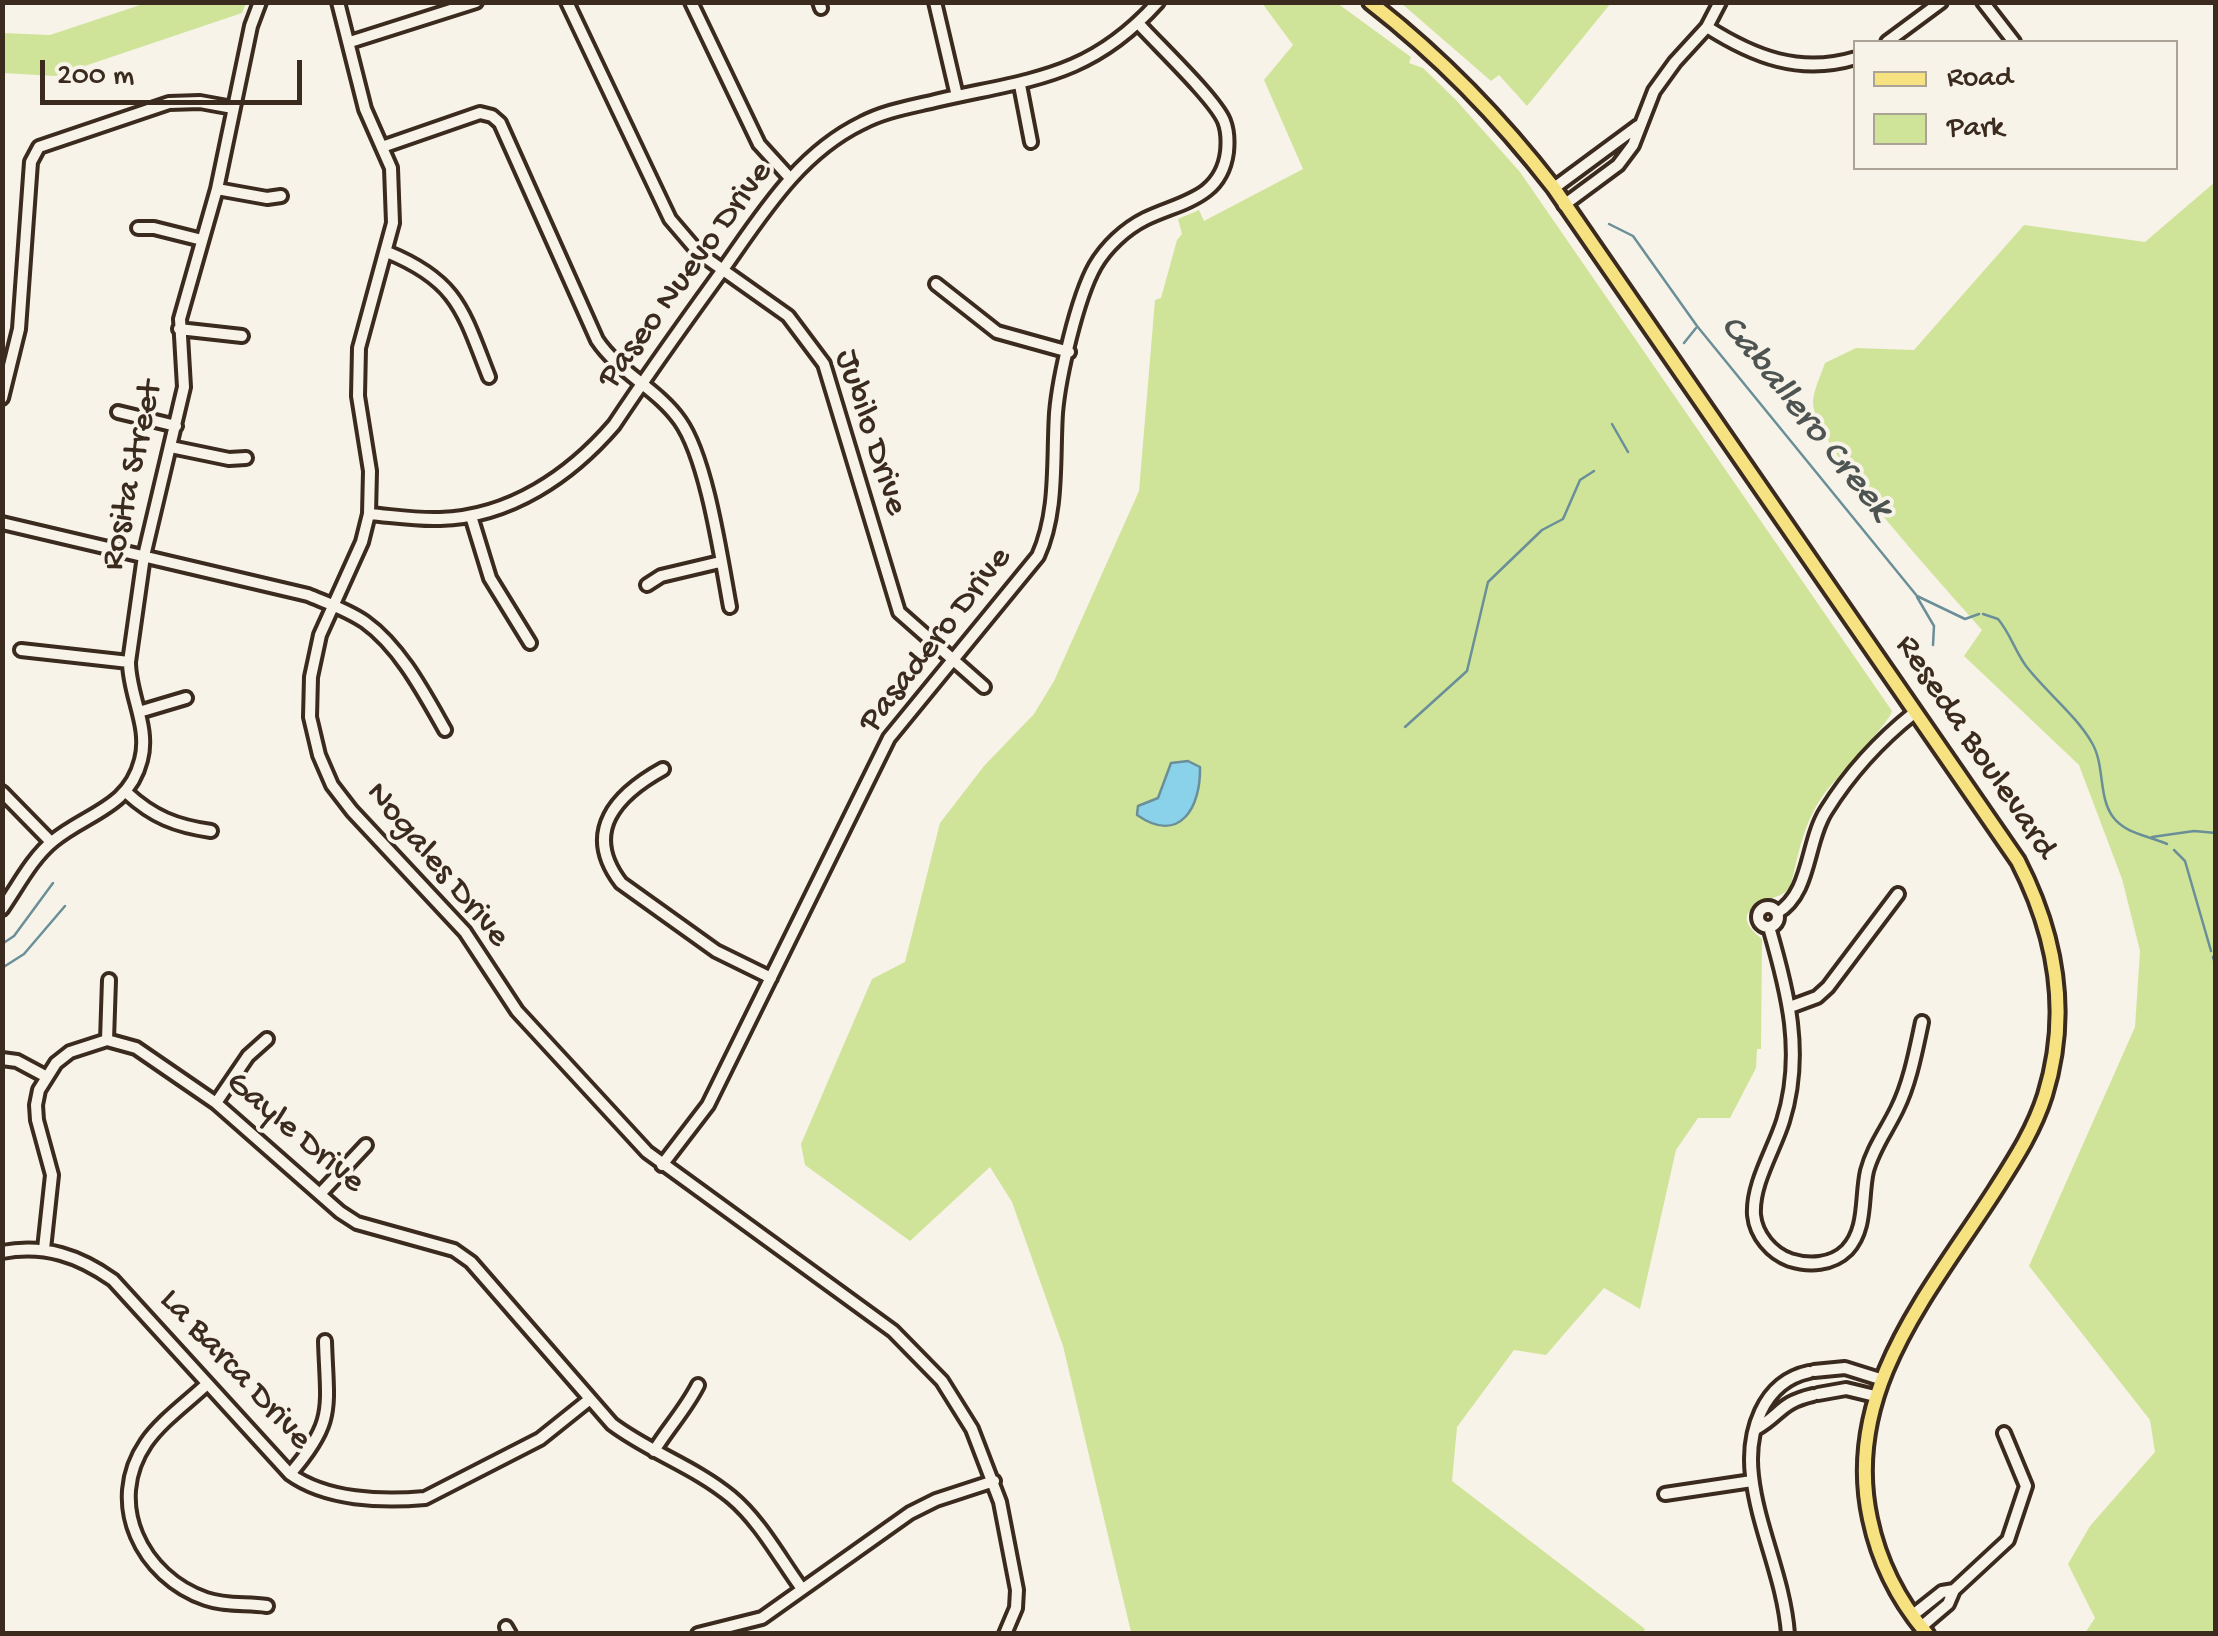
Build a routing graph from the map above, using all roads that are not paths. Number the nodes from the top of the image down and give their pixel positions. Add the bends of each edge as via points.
1 (260, 2) edge
2 (338, 2) edge
3 (476, 2) edge
4 (567, 2) edge
5 (691, 2) edge
6 (934, 2) edge
7 (1158, 2) edge
8 (1370, 2) edge
9 (1720, 2) edge
10 (1941, 2) edge
11 (1983, 2) edge
12 (1139, 24) junction
13 (1707, 27) junction
14 (1890, 40) edge
15 (2012, 40) edge
16 (350, 42) junction
17 (1853, 59) edge
18 (1020, 85) junction
19 (957, 96) junction
20 (234, 108) junction
21 (1638, 126) junction
22 (1031, 142) dead end
23 (382, 147) junction
24 (789, 177) junction
25 (1554, 188) junction
26 (216, 189) junction
27 (282, 196) dead end
28 (1564, 204) junction
29 (138, 228) dead end
30 (202, 240) junction
31 (387, 252) junction
32 (722, 271) junction
33 (936, 284) dead end
34 (179, 328) junction
35 (242, 336) dead end
36 (1069, 352) junction
37 (489, 377) dead end
38 (641, 384) junction
39 (2, 398) edge
40 (118, 412) dead end
41 (176, 426) junction
42 (171, 447) junction
43 (246, 458) dead end
44 (370, 514) junction
45 (472, 516) junction
46 (2, 522) edge
47 (144, 556) junction
48 (720, 562) junction
49 (647, 585) dead end
50 (332, 606) junction
51 (730, 608) dead end
52 (530, 643) dead end
53 (20, 650) dead end
54 (953, 660) junction
55 (128, 662) junction
56 (984, 687) dead end
57 (186, 698) dead end
58 (139, 712) junction
59 (1914, 714) junction
60 (445, 730) dead end
61 (663, 770) dead end
62 (2, 792) edge
63 (127, 793) junction
64 (211, 831) dead end
65 (52, 842) junction
66 (1898, 894) dead end
67 (2, 908) edge
68 (1777, 913) junction
69 (1770, 927) junction
70 (771, 978) junction
71 (109, 980) dead end
72 (1790, 1008) junction
73 (1922, 1022) dead end
74 (267, 1039) dead end
75 (107, 1040) junction
76 (2, 1059) edge
77 (45, 1076) junction
78 (216, 1102) junction
79 (366, 1145) dead end
80 (662, 1165) junction
81 (320, 1194) junction
82 (44, 1250) junction
83 (2, 1252) edge
84 (325, 1341) dead end
85 (1880, 1379) junction
86 (208, 1384) junction
87 (698, 1385) dead end
88 (1875, 1396) junction
89 (590, 1399) junction
90 (1756, 1429) junction
91 (2004, 1433) dead end
92 (654, 1451) junction
93 (290, 1474) junction
94 (1752, 1480) junction
95 (994, 1481) junction
96 (1665, 1494) dead end
97 (802, 1590) junction
98 (267, 1606) dead end
99 (1920, 1625) edge
100 (698, 1634) edge
101 (1005, 1634) edge
102 (1788, 1634) edge

1 - 20 street, Rosita Street
2 - 16 street, Nogales Drive
3 - 16 street
4 - 32 street, Jubilo Drive via 670,219
5 - 24 street via 759,144
6 - 19 street
7 - 12 street, Paseo Nuevo Drive
8 - 25 main road, Reseda Boulevard via 1478,96
9 - 13 street
10 - 14 street
11 - 15 street
12 - 18 street, Paseo Nuevo Drive via 1111,47
12 - 36 street, Pasadero Drive via 1218,110 1226,156 1220,176 1196,200 1143,220 1108,248 1085,290
13 - 17 street via 1739,48 1789,64
13 - 21 street via 1654,91
16 - 23 street, Nogales Drive via 365,109
18 - 19 street, Paseo Nuevo Drive
18 - 22 street
19 - 24 street, Paseo Nuevo Drive via 865,121
20 - 26 street, Rosita Street
20 - 39 street via 169,103 39,147 31,162 18,329
21 - 25 street
21 - 28 street via 1618,165
23 - 31 street, Nogales Drive via 392,195
23 - 38 street via 476,114 498,120 597,340
24 - 32 street, Paseo Nuevo Drive
25 - 28 main road, Reseda Boulevard
26 - 27 street
26 - 30 street, Rosita Street
28 - 59 main road, Reseda Boulevard
29 - 30 street
30 - 34 street, Rosita Street
31 - 37 street via 446,285
31 - 44 street, Nogales Drive via 358,348
32 - 38 street, Paseo Nuevo Drive
32 - 54 street, Jubilo Drive via 788,316 824,364 892,598 911,625
33 - 36 street via 997,332
34 - 35 street
34 - 41 street, Rosita Street via 185,376
36 - 54 street, Pasadero Drive via 1058,396 1047,536 1026,575
38 - 45 street, Paseo Nuevo Drive via 614,425 566,473
38 - 48 street via 668,406 688,436
40 - 41 street
41 - 42 street, Rosita Street
42 - 43 street
42 - 47 street, Rosita Street
44 - 45 street, Paseo Nuevo Drive
44 - 50 street, Nogales Drive
45 - 52 street via 490,578
46 - 47 street
47 - 50 street
47 - 55 street, Rosita Street
48 - 49 street
48 - 51 street
50 - 60 street via 362,620 393,648
50 - 80 street, Nogales Drive via 309,696 332,784 465,932 517,1010
53 - 55 street
54 - 56 street, Jubilo Drive
54 - 70 street, Pasadero Drive via 889,738
55 - 58 street, Rosita Street
57 - 58 street
58 - 63 street, Rosita Street via 142,759
59 - 68 street via 1882,740 1828,808 1794,900
59 - 85 main road, Reseda Boulevard via 2030,885 2052,945 2058,1019 2054,1061 2034,1124
61 - 70 street via 611,813 603,848 610,868 620,883 716,950
62 - 65 street
63 - 64 street via 149,813
63 - 65 street
65 - 67 street
66 - 72 street via 1828,987
68 - 69 street
68 - 69 street via 1769,907 1758,914 1760,924
69 - 72 street
70 - 80 street, Pasadero Drive via 708,1105
71 - 75 street
72 - 73 street via 1794,1072 1754,1214 1768,1247 1808,1264 1828,1262 1858,1234 1870,1163 1904,1092
74 - 78 street
75 - 77 street via 70,1052
75 - 78 street, Gayle Drive via 136,1048
76 - 77 street
77 - 82 street via 36,1105 52,1175
78 - 81 street, Gayle Drive
79 - 81 street
80 - 95 street, Nogales Drive via 909,1345 958,1404
81 - 89 street, Gayle Drive via 357,1223 454,1250 470,1262
82 - 83 street, La Barca Drive
82 - 86 street, La Barca Drive via 92,1265 113,1280
84 - 93 street via 326,1424
85 - 88 main road, Reseda Boulevard
85 - 90 street via 1845,1368 1812,1372 1776,1389
86 - 93 street, La Barca Drive
86 - 98 street via 137,1459 128,1503 135,1536 149,1561 196,1595
87 - 92 street
88 - 90 street via 1846,1389 1784,1403
88 - 99 main road, Reseda Boulevard via 1866,1442 1867,1506 1885,1569
89 - 92 street, Gayle Drive via 612,1424
89 - 93 street, La Barca Drive via 540,1439 425,1498 326,1492
90 - 94 street
91 - 99 street via 2026,1486 2008,1540 1954,1590 1942,1592
92 - 97 street, Gayle Drive via 743,1508
94 - 96 street
94 - 102 street
95 - 97 street via 910,1513
95 - 101 street, Nogales Drive via 1017,1590
97 - 100 street via 762,1618

